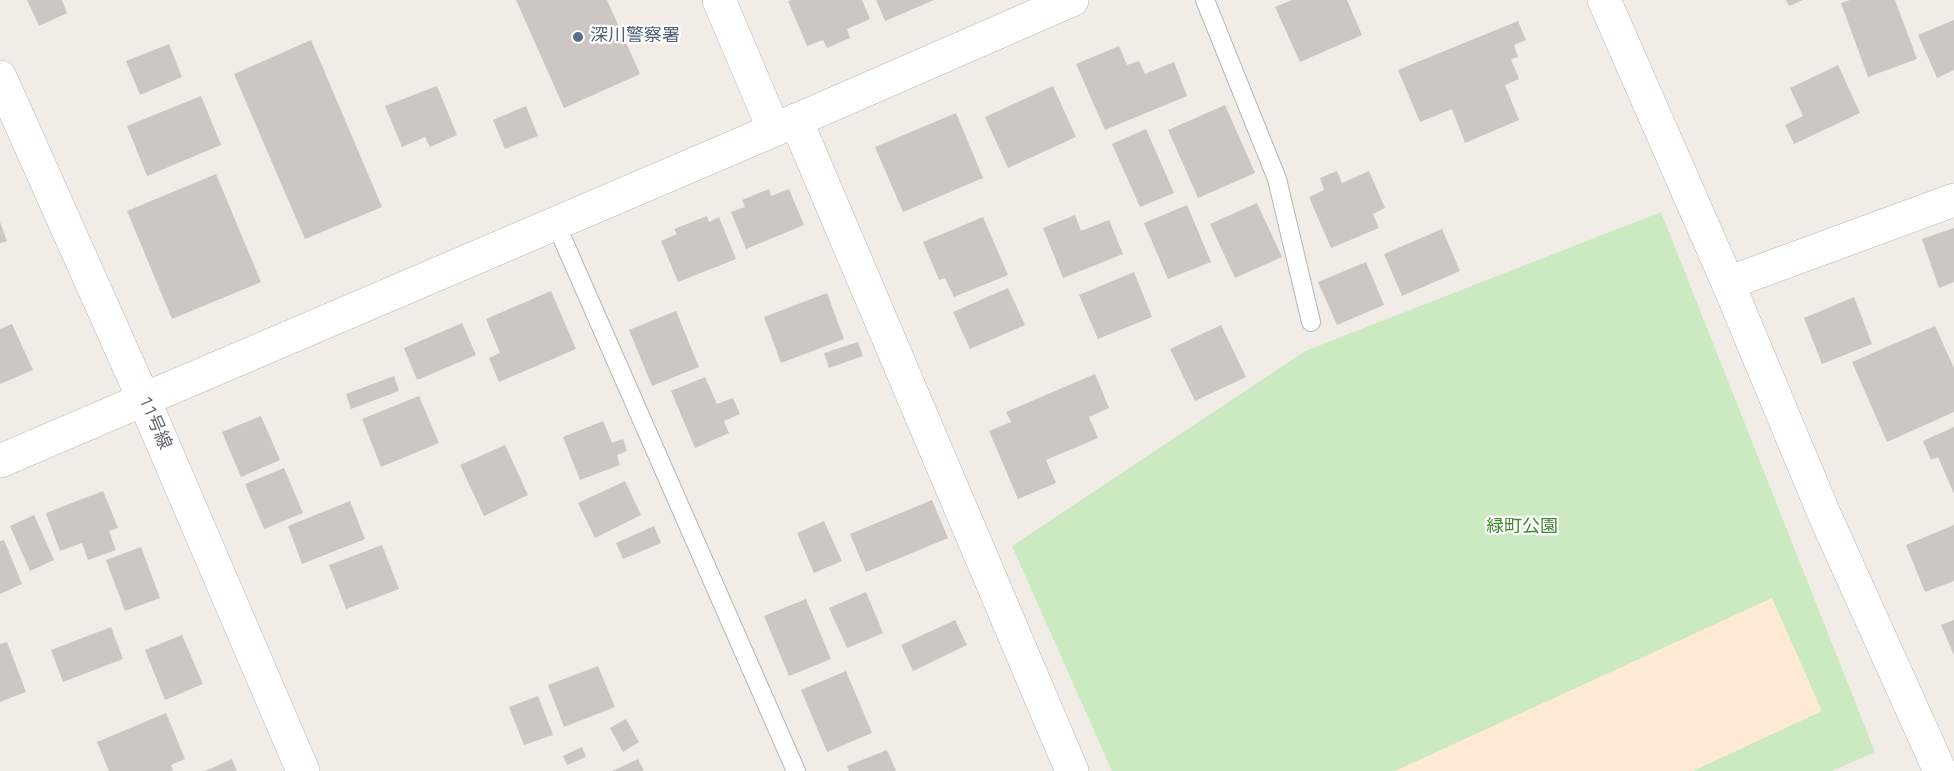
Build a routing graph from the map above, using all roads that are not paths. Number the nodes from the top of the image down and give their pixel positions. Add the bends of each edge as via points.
1 (719, 0) edge
2 (1072, 0) edge
3 (1205, 0) edge
4 (1604, 0) edge
5 (0, 76) edge
6 (8, 115) edge
7 (785, 125) junction
8 (1954, 200) edge
9 (556, 224) junction
10 (1728, 283) junction
11 (1311, 322) dead end
12 (144, 400) junction
13 (0, 461) edge
14 (303, 771) edge
15 (796, 771) edge
16 (1072, 771) edge
17 (1940, 771) edge

1 - 7 street
2 - 7 street
3 - 11 lane via 1277,179
4 - 10 street
5 - 6 street, 11号線
6 - 12 street, 11号線
7 - 9 street
7 - 16 street
8 - 10 street
9 - 12 street
9 - 15 lane
10 - 17 street via 1825,516
12 - 13 street
12 - 14 street, 11号線

